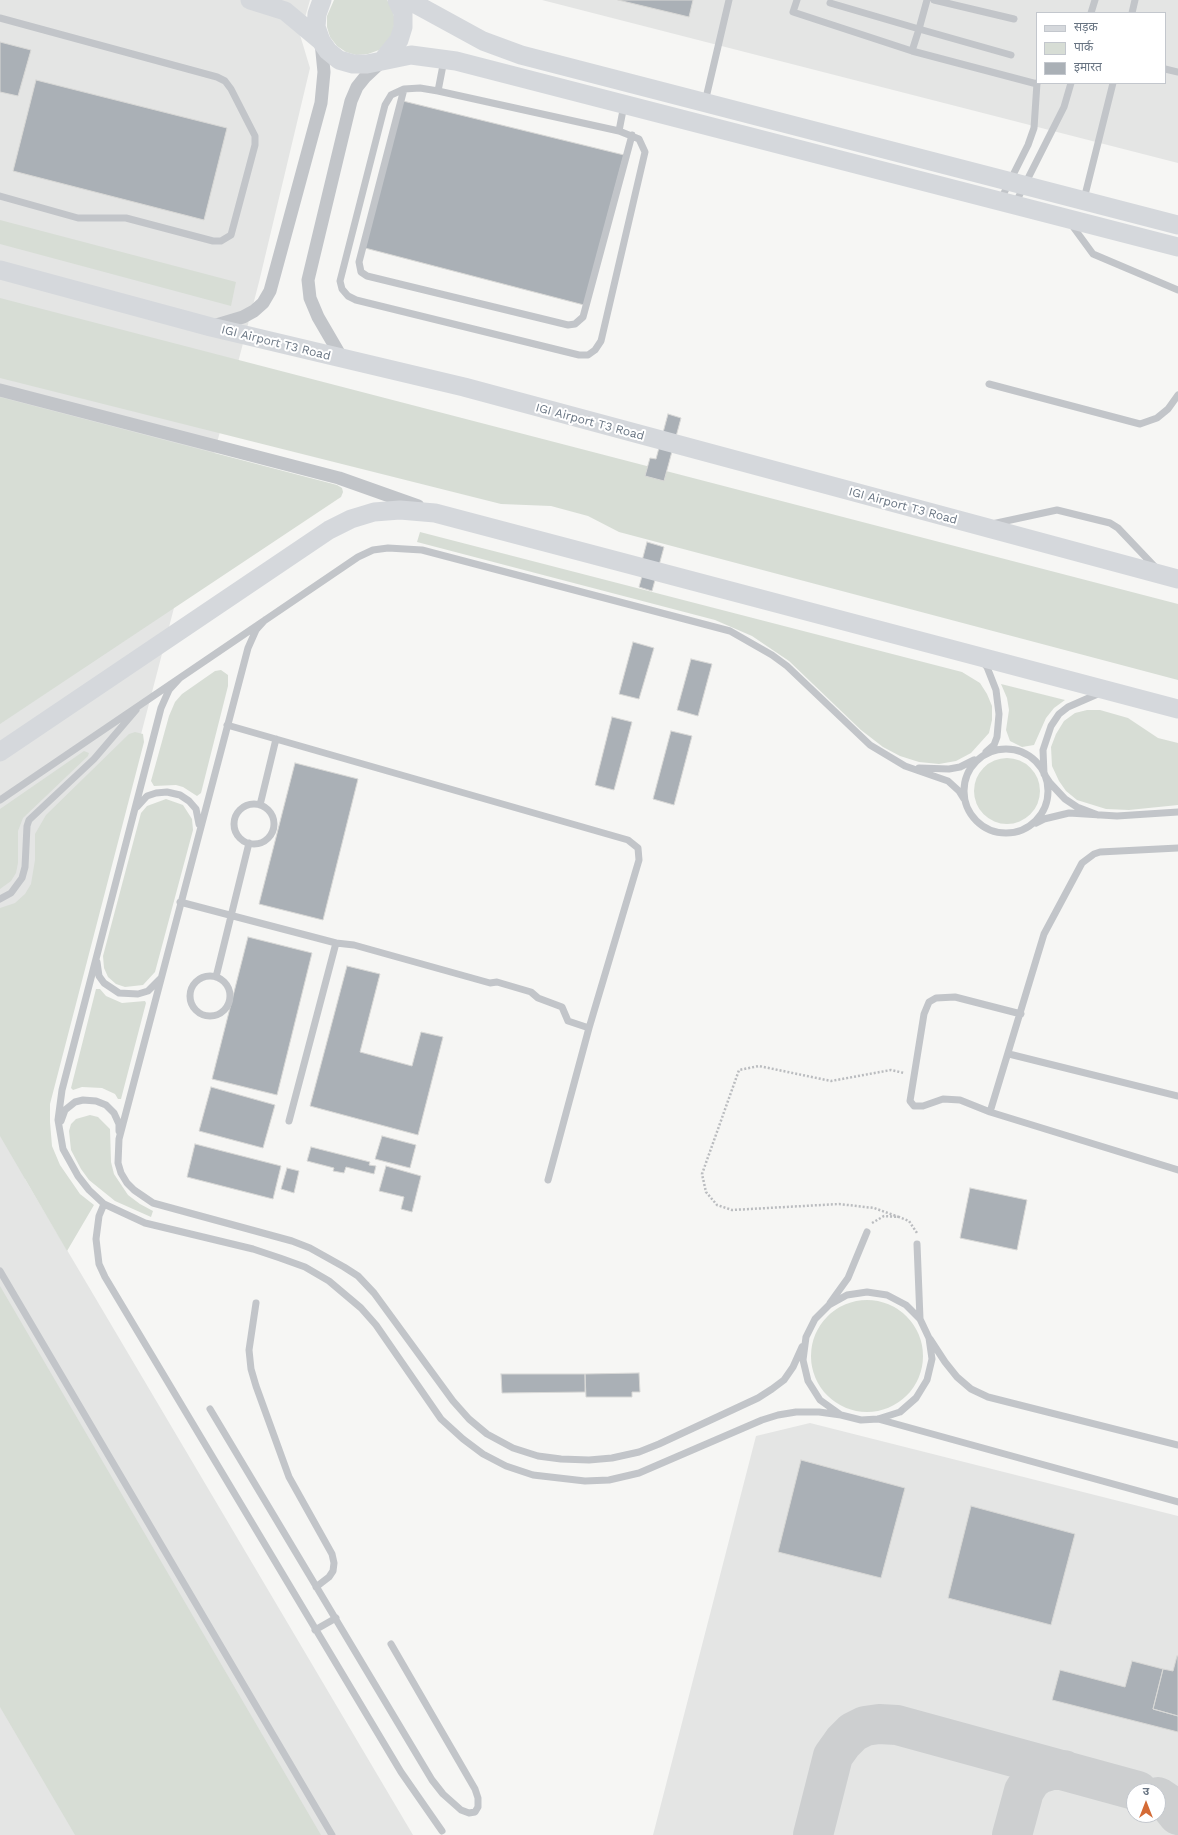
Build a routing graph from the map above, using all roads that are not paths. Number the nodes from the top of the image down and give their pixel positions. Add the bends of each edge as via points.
1 (250, 0) edge
2 (322, 0) edge
3 (397, 0) edge
4 (408, 0) edge
5 (729, 0) edge
6 (797, 0) edge
7 (927, 0) edge
8 (934, 0) edge
9 (1095, 0) edge
10 (1135, 0) edge
11 (830, 3) dead end
12 (1091, 12) edge
13 (1132, 12) edge
14 (0, 18) edge
15 (1014, 19) dead end
16 (919, 29) junction
17 (321, 41) junction
18 (912, 51) junction
19 (1011, 55) dead end
20 (445, 59) junction
21 (382, 61) junction
22 (1166, 69) edge
23 (1178, 72) edge
24 (1036, 83) edge
25 (1037, 84) edge
26 (1071, 84) edge
27 (1113, 84) edge
28 (404, 89) junction
29 (438, 91) junction
30 (704, 102) junction
31 (624, 104) junction
32 (618, 131) junction
33 (632, 135) junction
34 (1016, 182) junction
35 (0, 196) edge
36 (1084, 200) junction
37 (1007, 203) junction
38 (1068, 219) junction
39 (1178, 224) edge
40 (1178, 247) edge
41 (0, 270) edge
42 (1178, 290) edge
43 (211, 327) junction
44 (343, 360) junction
45 (989, 384) dead end
46 (0, 390) edge
47 (1178, 395) edge
48 (435, 512) junction
49 (980, 527) junction
50 (1171, 577) edge
51 (265, 620) junction
52 (970, 654) junction
53 (180, 678) junction
54 (1118, 693) junction
55 (143, 703) junction
56 (1178, 709) edge
57 (228, 725) junction
58 (276, 739) junction
59 (0, 752) edge
60 (982, 756) junction
61 (905, 766) junction
62 (1044, 774) junction
63 (964, 799) junction
64 (0, 800) edge
65 (260, 805) junction
66 (135, 811) junction
67 (1178, 812) edge
68 (1098, 815) junction
69 (1029, 827) junction
70 (200, 830) junction
71 (249, 843) junction
72 (1178, 848) edge
73 (0, 899) edge
74 (180, 902) junction
75 (231, 916) junction
76 (336, 943) junction
77 (96, 959) junction
78 (162, 977) junction
79 (216, 977) junction
80 (1021, 1014) junction
81 (589, 1028) junction
82 (1009, 1054) junction
83 (1178, 1096) edge
84 (990, 1112) junction
85 (289, 1121) dead end
86 (59, 1133) junction
87 (120, 1139) junction
88 (1178, 1170) edge
89 (548, 1180) dead end
90 (104, 1204) junction
91 (866, 1232) road end
92 (917, 1244) road end
93 (0, 1271) edge
94 (256, 1303) dead end
95 (829, 1305) junction
96 (920, 1319) junction
97 (806, 1337) junction
98 (929, 1338) junction
99 (210, 1409) dead end
100 (841, 1415) junction
101 (878, 1419) junction
102 (1178, 1445) edge
103 (1178, 1502) edge
104 (316, 1587) junction
105 (336, 1618) junction
106 (315, 1630) junction
107 (391, 1644) dead end
108 (442, 1831) dead end
109 (332, 1835) edge

1 - 17 main road via 285,11
2 - 17 main road via 316,20
3 - 21 main road via 402,13 403,27 399,40
4 - 30 main road via 500,48
5 - 30 lane
6 - 18 lane via 793,12
7 - 16 lane
8 - 15 lane
9 - 12 lane
10 - 13 lane
11 - 16 lane
14 - 35 lane via 217,76 231,89 253,129 255,145 231,235 221,241 213,242 126,218 78,218
16 - 18 lane
16 - 19 lane
17 - 21 main road via 339,60 353,64
17 - 43 street via 324,72 321,103 270,291 254,311
18 - 24 lane
20 - 21 main road via 411,55
20 - 29 lane
20 - 31 main road
21 - 44 street via 357,87 351,101 308,280 310,298 318,317
22 - 23 lane
25 - 34 lane via 1034,128
26 - 34 lane via 1064,107
27 - 36 lane
28 - 29 lane
28 - 33 lane via 359,262 361,272 367,276 568,325 575,324 583,317
28 - 33 lane via 391,95 385,105 340,281 342,289 356,300 579,355 588,355 596,350 601,341 645,152 642,142
29 - 32 lane
30 - 34 main road
31 - 32 lane
31 - 37 main road
32 - 33 lane
34 - 36 main road
34 - 37 lane
34 - 37 lane
36 - 39 main road
37 - 38 main road
38 - 40 main road
38 - 42 lane via 1093,254
41 - 43 main road, IGI Airport T3 Road
43 - 44 main road, IGI Airport T3 Road
44 - 49 main road, IGI Airport T3 Road via 464,388
45 - 47 lane via 1140,424 1157,418 1168,409
46 - 48 street via 339,478
48 - 52 main road
48 - 59 main road via 374,512 350,519 328,530
49 - 50 main road, IGI Airport T3 Road
49 - 50 lane via 1057,510 1110,523
51 - 53 lane
51 - 57 lane via 256,630 248,648
51 - 61 lane via 358,557 373,550 422,550 730,631 787,666 870,745
52 - 54 main road
52 - 60 lane via 987,667 999,702 997,737 994,745
53 - 55 lane
53 - 66 lane via 169,690 161,708
54 - 56 main road
54 - 62 lane via 1104,692 1093,695 1059,714 1046,737 1043,750
55 - 64 lane
55 - 73 lane via 94,759 29,820 22,878 11,893
57 - 58 lane
57 - 70 lane
58 - 65 lane
58 - 81 lane via 634,843 638,848 639,860
60 - 61 lane via 960,767 949,769
60 - 62 lane via 995,750 1010,749 1024,753 1036,762
60 - 63 lane via 966,775
61 - 63 lane via 948,781
62 - 68 lane via 1065,799
62 - 69 lane via 1048,785 1046,803 1038,819
63 - 69 lane via 977,823 989,830 1002,833 1016,832
65 - 71 lane via 273,816 274,829 261,843
65 - 71 lane via 250,804 235,817 235,830
66 - 70 lane via 141,801 156,793 180,795 196,809
66 - 77 lane
67 - 68 lane via 1139,816
68 - 69 lane via 1056,815 1044,818
70 - 74 lane
71 - 75 lane
72 - 80 lane via 1100,852 1082,863 1044,934
74 - 75 lane
74 - 78 lane
75 - 76 lane
75 - 79 lane
76 - 81 lane via 354,945 531,992 538,998 562,1007 568,1022
76 - 85 lane
77 - 78 lane via 104,983 119,993 138,994 148,991
77 - 86 lane via 62,1090
78 - 87 lane
79 - 79 lane via 205,976 190,989 189,996 193,1008 204,1015 217,1015 227,1007 229,1001 228,988
80 - 82 lane
80 - 84 lane via 955,997 936,998 929,1002 924,1014 910,1101 914,1106 923,1106 943,1099 954,1099
81 - 89 lane
82 - 83 lane
82 - 84 lane
84 - 88 lane
86 - 87 lane via 66,1110 75,1102 96,1101 106,1105 114,1113 119,1124
86 - 90 lane via 63,1149 78,1176
87 - 97 lane via 118,1162 121,1173 134,1190 153,1204 292,1241 327,1257 358,1276 469,1419 487,1434 513,1448 538,1456 562,1460 612,1458 660,1444 772,1389 784,1380 793,1367
90 - 100 lane via 145,1223 280,1258 305,1267 329,1281 361,1308 376,1325 441,1418 483,1454 533,1476 585,1481 609,1480 639,1473 778,1415 796,1412
90 - 106 lane via 99,1216 96,1238 98,1258 105,1277
91 - 95 lane via 848,1278
92 - 96 lane
93 - 109 lane
94 - 104 lane via 249,1350 256,1386 289,1477 334,1562 329,1577
95 - 96 lane via 847,1296 874,1293 906,1305
95 - 97 lane via 814,1319
96 - 98 lane
97 - 100 lane via 803,1360 808,1381 820,1400
98 - 101 lane via 932,1359 927,1380 916,1398 900,1412
98 - 102 lane via 957,1377 988,1397
99 - 104 lane
100 - 101 lane via 861,1420
101 - 103 lane
104 - 105 lane
105 - 106 lane
105 - 107 lane via 432,1780 461,1810 475,1812 478,1807 475,1789
106 - 108 lane via 401,1772

